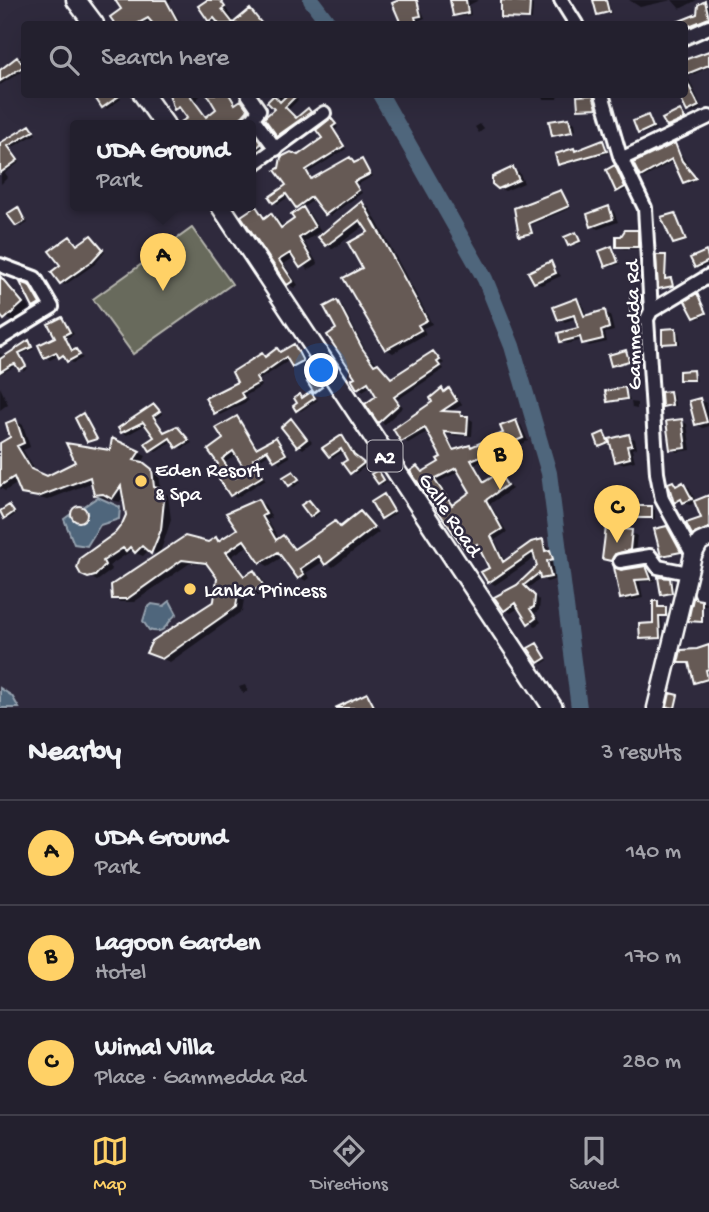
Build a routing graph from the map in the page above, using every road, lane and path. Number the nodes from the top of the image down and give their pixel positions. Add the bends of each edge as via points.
1 (76, 0) edge
2 (561, 0) edge
3 (92, 21) edge
4 (574, 21) edge
5 (709, 27) edge
6 (688, 36) edge
7 (146, 98) edge
8 (251, 98) edge
9 (602, 98) edge
10 (324, 113) dead end
11 (709, 117) edge
12 (161, 120) edge
13 (250, 120) edge
14 (256, 128) edge
15 (276, 149) junction
16 (621, 159) junction
17 (256, 163) edge
18 (224, 211) edge
19 (0, 265) edge
20 (709, 276) edge
21 (651, 310) junction
22 (0, 339) edge
23 (709, 538) edge
24 (693, 555) junction
25 (620, 561) dead end
26 (688, 573) junction
27 (552, 707) edge
28 (656, 708) edge

1 - 3 highway
2 - 4 street
5 - 6 street
7 - 12 highway
8 - 13 street via 259,110
9 - 16 street, Gammedda Rd
10 - 15 street
11 - 16 street
14 - 15 street
15 - 17 street
16 - 21 street, Gammedda Rd via 645,208
18 - 27 highway, Galle Road / A2
19 - 22 street via 35,278 52,307
20 - 21 street
21 - 24 street, Gammedda Rd via 647,319 657,472 663,499
23 - 24 main road via 700,542
24 - 26 main road
25 - 26 street via 650,556 657,567
26 - 28 main road

